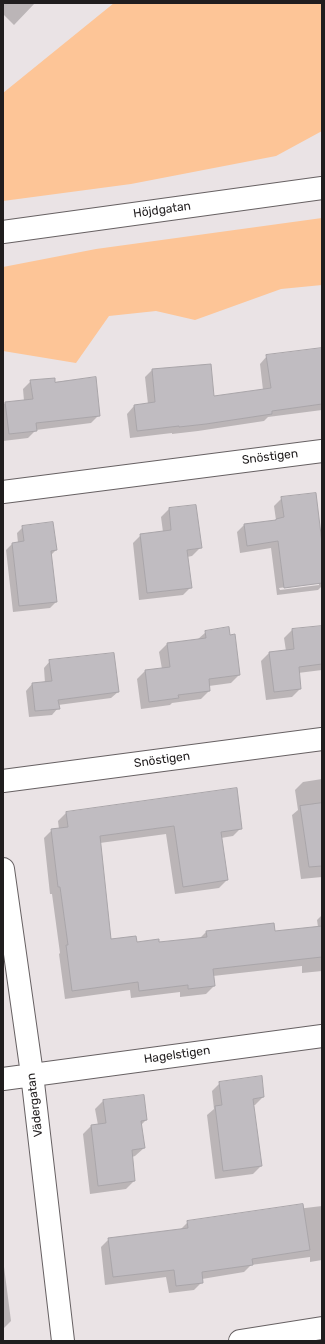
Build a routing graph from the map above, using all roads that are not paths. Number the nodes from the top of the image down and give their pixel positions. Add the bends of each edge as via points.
1 (322, 188) edge
2 (3, 232) edge
3 (322, 450) edge
4 (3, 492) edge
5 (322, 739) edge
6 (3, 781) edge
7 (3, 870) edge
8 (322, 1036) edge
9 (32, 1074) junction
10 (3, 1079) edge
11 (322, 1328) edge
12 (63, 1341) edge
13 (240, 1341) edge

1 - 2 street, Höjdgatan
3 - 4 street, Snöstigen
5 - 6 street, Snöstigen
7 - 9 street, Vädergatan
8 - 9 street, Hagelstigen
9 - 10 street, Hagelstigen
9 - 12 street, Vädergatan
11 - 13 street

